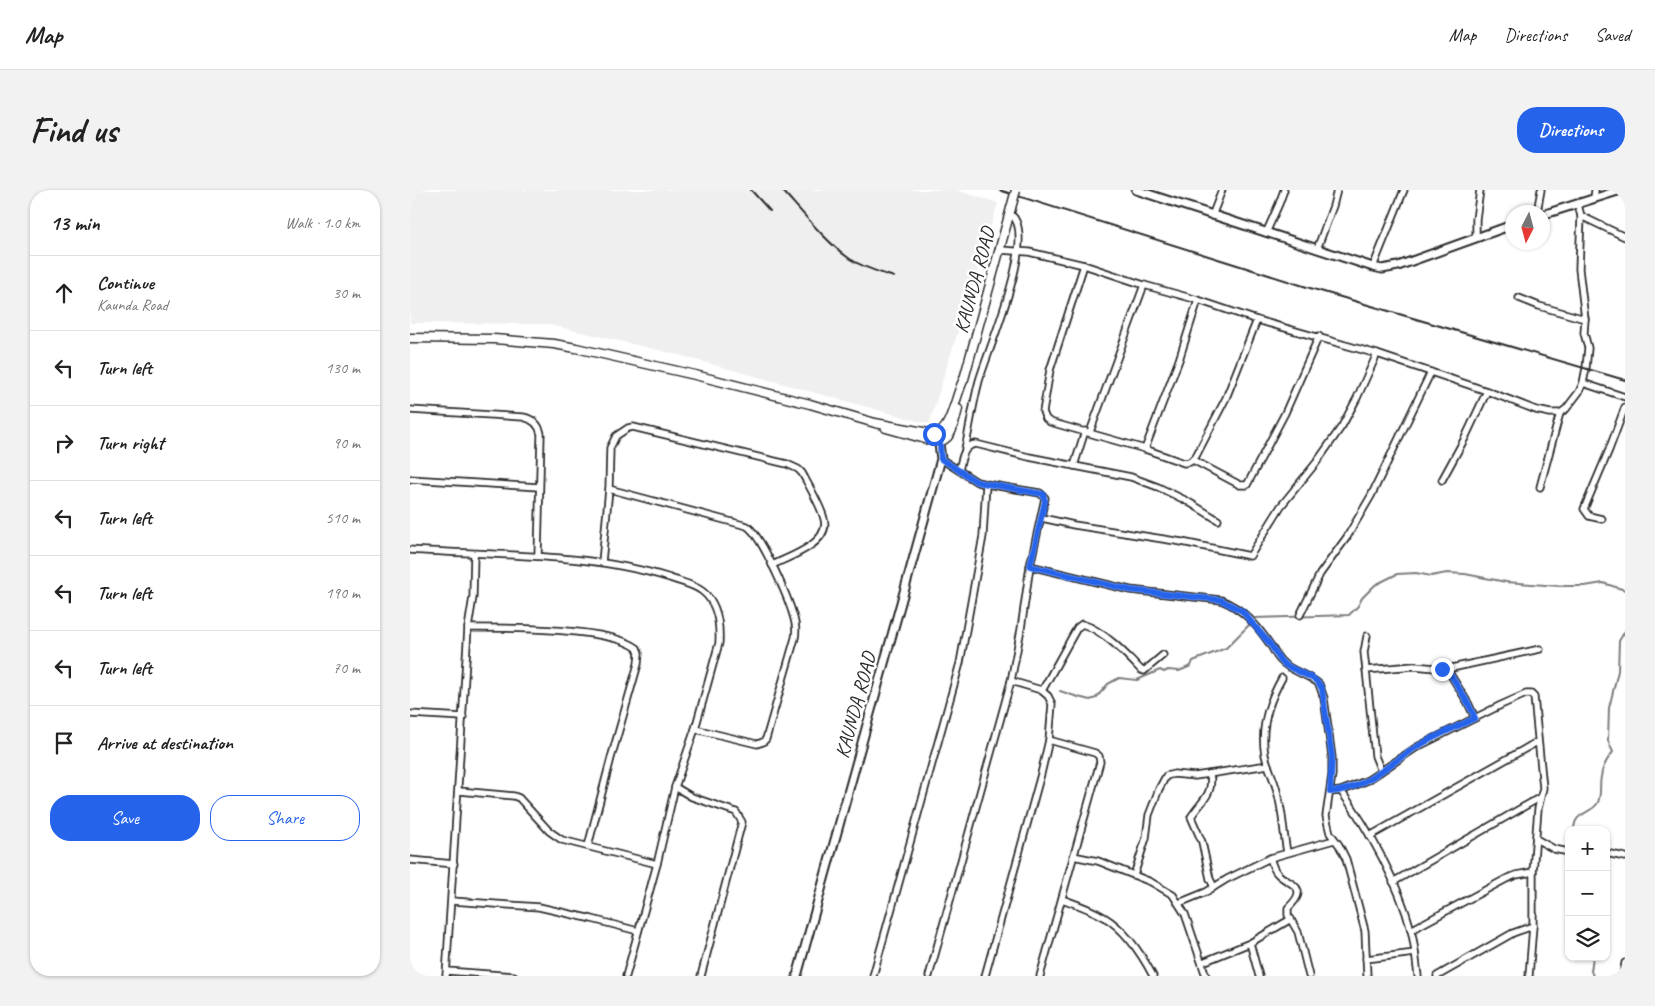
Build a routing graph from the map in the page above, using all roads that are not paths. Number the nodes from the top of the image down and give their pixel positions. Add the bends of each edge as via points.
1 (1016, 190) edge
2 (1136, 190) edge
3 (1222, 190) edge
4 (1284, 190) edge
5 (1337, 190) edge
6 (1404, 190) edge
7 (1480, 190) edge
8 (1541, 190) edge
9 (1595, 190) edge
10 (1621, 190) edge
11 (1157, 193) edge
12 (1594, 200) junction
13 (1538, 205) edge
14 (1578, 205) junction
15 (1010, 211) junction
16 (1550, 213) edge
17 (1212, 216) junction
18 (1581, 216) junction
19 (1505, 228) edge
20 (1266, 233) junction
21 (1625, 237) edge
22 (1476, 238) junction
23 (1317, 249) junction
24 (1000, 250) junction
25 (1018, 252) junction
26 (1084, 265) junction
27 (1373, 267) junction
28 (1144, 286) junction
29 (1519, 298) dead end
30 (1198, 300) junction
31 (1585, 319) junction
32 (1257, 320) junction
33 (1320, 336) junction
34 (410, 338) edge
35 (1377, 354) junction
36 (1431, 372) junction
37 (964, 379) junction
38 (1584, 383) junction
39 (1487, 391) junction
40 (1625, 397) edge
41 (1625, 407) edge
42 (410, 410) edge
43 (1560, 413) junction
44 (1088, 432) junction
45 (932, 436) junction
46 (940, 442) junction
47 (965, 449) junction
48 (1144, 449) junction
49 (941, 459) junction
50 (1193, 460) junction
51 (1074, 466) junction
52 (959, 470) junction
53 (410, 479) edge
54 (1442, 480) dead end
55 (986, 484) junction
56 (539, 487) junction
57 (1540, 487) dead end
58 (609, 489) junction
59 (1042, 518) junction
60 (1602, 519) dead end
61 (1218, 520) dead end
62 (410, 550) edge
63 (474, 554) junction
64 (538, 556) junction
65 (602, 562) junction
66 (772, 565) junction
67 (1030, 566) junction
68 (1300, 615) dead end
69 (468, 628) junction
70 (1367, 636) dead end
71 (1540, 649) dead end
72 (1163, 655) dead end
73 (1447, 669) junction
74 (1366, 670) junction
75 (1282, 678) dead end
76 (1011, 681) junction
77 (1041, 690) junction
78 (410, 714) edge
79 (463, 717) junction
80 (1475, 718) junction
81 (695, 729) junction
82 (1049, 740) junction
83 (1537, 742) junction
84 (1268, 765) junction
85 (1381, 771) junction
86 (1210, 774) junction
87 (675, 786) junction
88 (459, 791) junction
89 (1341, 791) junction
90 (1330, 792) junction
91 (1539, 798) junction
92 (1370, 836) junction
93 (1536, 839) junction
94 (1334, 840) junction
95 (588, 846) junction
96 (1565, 851) edge
97 (1287, 852) junction
98 (1610, 854) edge
99 (1073, 856) junction
100 (1625, 857) edge
101 (1270, 858) junction
102 (410, 860) edge
103 (454, 864) junction
104 (657, 864) junction
105 (1533, 872) junction
106 (1134, 875) junction
107 (1393, 882) junction
108 (1214, 887) junction
109 (1062, 899) junction
110 (452, 901) junction
111 (1179, 903) junction
112 (1290, 919) junction
113 (1532, 926) junction
114 (1411, 930) junction
115 (638, 932) junction
116 (1250, 943) junction
117 (1415, 953) junction
118 (1366, 959) junction
119 (1203, 962) junction
120 (1625, 963) edge
121 (447, 974) edge
122 (514, 976) edge
123 (626, 976) edge
124 (700, 976) edge
125 (797, 976) edge
126 (873, 976) edge
127 (929, 976) edge
128 (984, 976) edge
129 (1040, 976) edge
130 (1153, 976) edge
131 (1206, 976) edge
132 (1259, 976) edge
133 (1309, 976) edge
134 (1367, 976) edge
135 (1418, 976) edge
136 (1437, 976) edge
137 (1529, 976) edge
138 (1622, 976) edge

1 - 15 main road, KAUNDA ROAD, bridge
2 - 11 street
3 - 17 street
4 - 20 street
5 - 23 street
6 - 27 street
7 - 22 street
8 - 13 street
9 - 12 street
10 - 12 street
11 - 17 street
12 - 14 street
14 - 16 street
14 - 18 street
15 - 24 main road, KAUNDA ROAD
15 - 25 street via 1020,230
17 - 20 street
18 - 21 street
18 - 31 street via 1579,269
19 - 22 street
20 - 23 street
22 - 27 street via 1398,266
23 - 27 street
24 - 25 street
24 - 37 main road, KAUNDA ROAD
25 - 26 street
25 - 47 street via 1017,265 978,384
26 - 28 street
26 - 44 street via 1050,370 1043,412 1050,422
28 - 30 street
28 - 44 street
29 - 31 street
30 - 32 street
30 - 48 street via 1181,355
31 - 38 street via 1588,348
32 - 33 street
32 - 50 street via 1226,398
33 - 35 street
33 - 50 street via 1247,485 1240,485
34 - 45 main road via 494,339 576,348
35 - 36 street
35 - 59 street via 1342,426 1281,506 1250,556
36 - 39 street
36 - 68 street via 1371,496 1320,574
37 - 45 main road, KAUNDA ROAD via 947,425 942,432
37 - 46 main road, KAUNDA ROAD via 950,434
38 - 40 street
38 - 43 street
39 - 43 street via 1536,410
39 - 54 street
41 - 60 street via 1584,509 1589,516
42 - 56 street via 530,419 539,426 541,434
43 - 57 street
44 - 48 street
44 - 51 street
45 - 46 main road
46 - 49 street, KAUNDA ROAD
47 - 51 street via 976,444
47 - 52 street
48 - 50 street via 1184,463
49 - 52 street
49 - 125 street, KAUNDA ROAD
51 - 61 street via 1145,482 1187,501
52 - 55 street
53 - 56 street
55 - 59 street via 1043,494
55 - 126 street via 983,536 960,663
56 - 64 street
58 - 65 street
58 - 66 street via 747,526 753,530
58 - 66 street via 612,442 616,436 634,427 794,466 802,473 824,519 825,528 817,542
59 - 67 street
62 - 63 street
63 - 64 street
63 - 69 street
64 - 65 street
65 - 81 street via 648,571 702,590 715,608 720,628 719,642
66 - 81 street via 796,631 766,739 757,744
67 - 76 street
67 - 90 street via 1130,590 1221,600 1242,611 1280,660 1322,689 1332,757
69 - 79 street
69 - 95 street via 520,628 588,634 627,642 637,648 638,664
70 - 74 street via 1364,652
71 - 73 street
72 - 77 street via 1141,670 1120,649 1082,624 1046,687
73 - 74 street via 1414,666
73 - 80 street
74 - 85 street via 1375,756
75 - 84 street via 1266,718 1264,748
76 - 77 street
76 - 127 street
77 - 82 street via 1052,704
78 - 79 street
79 - 88 street
80 - 83 street via 1531,694 1535,700
80 - 85 street via 1417,747
81 - 87 street
82 - 99 street via 1099,756
82 - 128 street
83 - 91 street via 1543,788
83 - 92 street
84 - 86 street
84 - 97 street via 1279,801
85 - 89 street
86 - 106 street via 1166,776 1149,815 1146,838
86 - 108 street via 1209,794 1190,817 1202,842
87 - 104 street
87 - 124 street via 692,797 736,812 742,822
88 - 95 street via 519,798 549,831 562,840
88 - 103 street
89 - 90 street
89 - 92 street
90 - 94 street via 1326,816
91 - 93 street
91 - 107 street
92 - 107 street
93 - 96 street
93 - 105 street
94 - 97 street
94 - 118 street via 1346,859 1365,931
95 - 104 street
97 - 101 street
98 - 100 street
99 - 106 street via 1098,861
99 - 109 street
101 - 108 street
101 - 112 street via 1277,873 1298,892 1288,908
102 - 103 street
103 - 110 street
104 - 115 street
105 - 113 street
105 - 114 street via 1506,879
106 - 111 street via 1164,888
107 - 114 street
108 - 111 street
109 - 129 street
109 - 130 street via 1106,918 1134,946
110 - 115 street via 539,907
110 - 121 street
111 - 119 street
112 - 116 street
112 - 133 street via 1298,932
113 - 136 street
113 - 137 street
114 - 117 street
115 - 123 street
116 - 119 street
116 - 132 street
117 - 118 street
117 - 135 street
118 - 134 street
119 - 131 street
120 - 138 street
121 - 122 street

